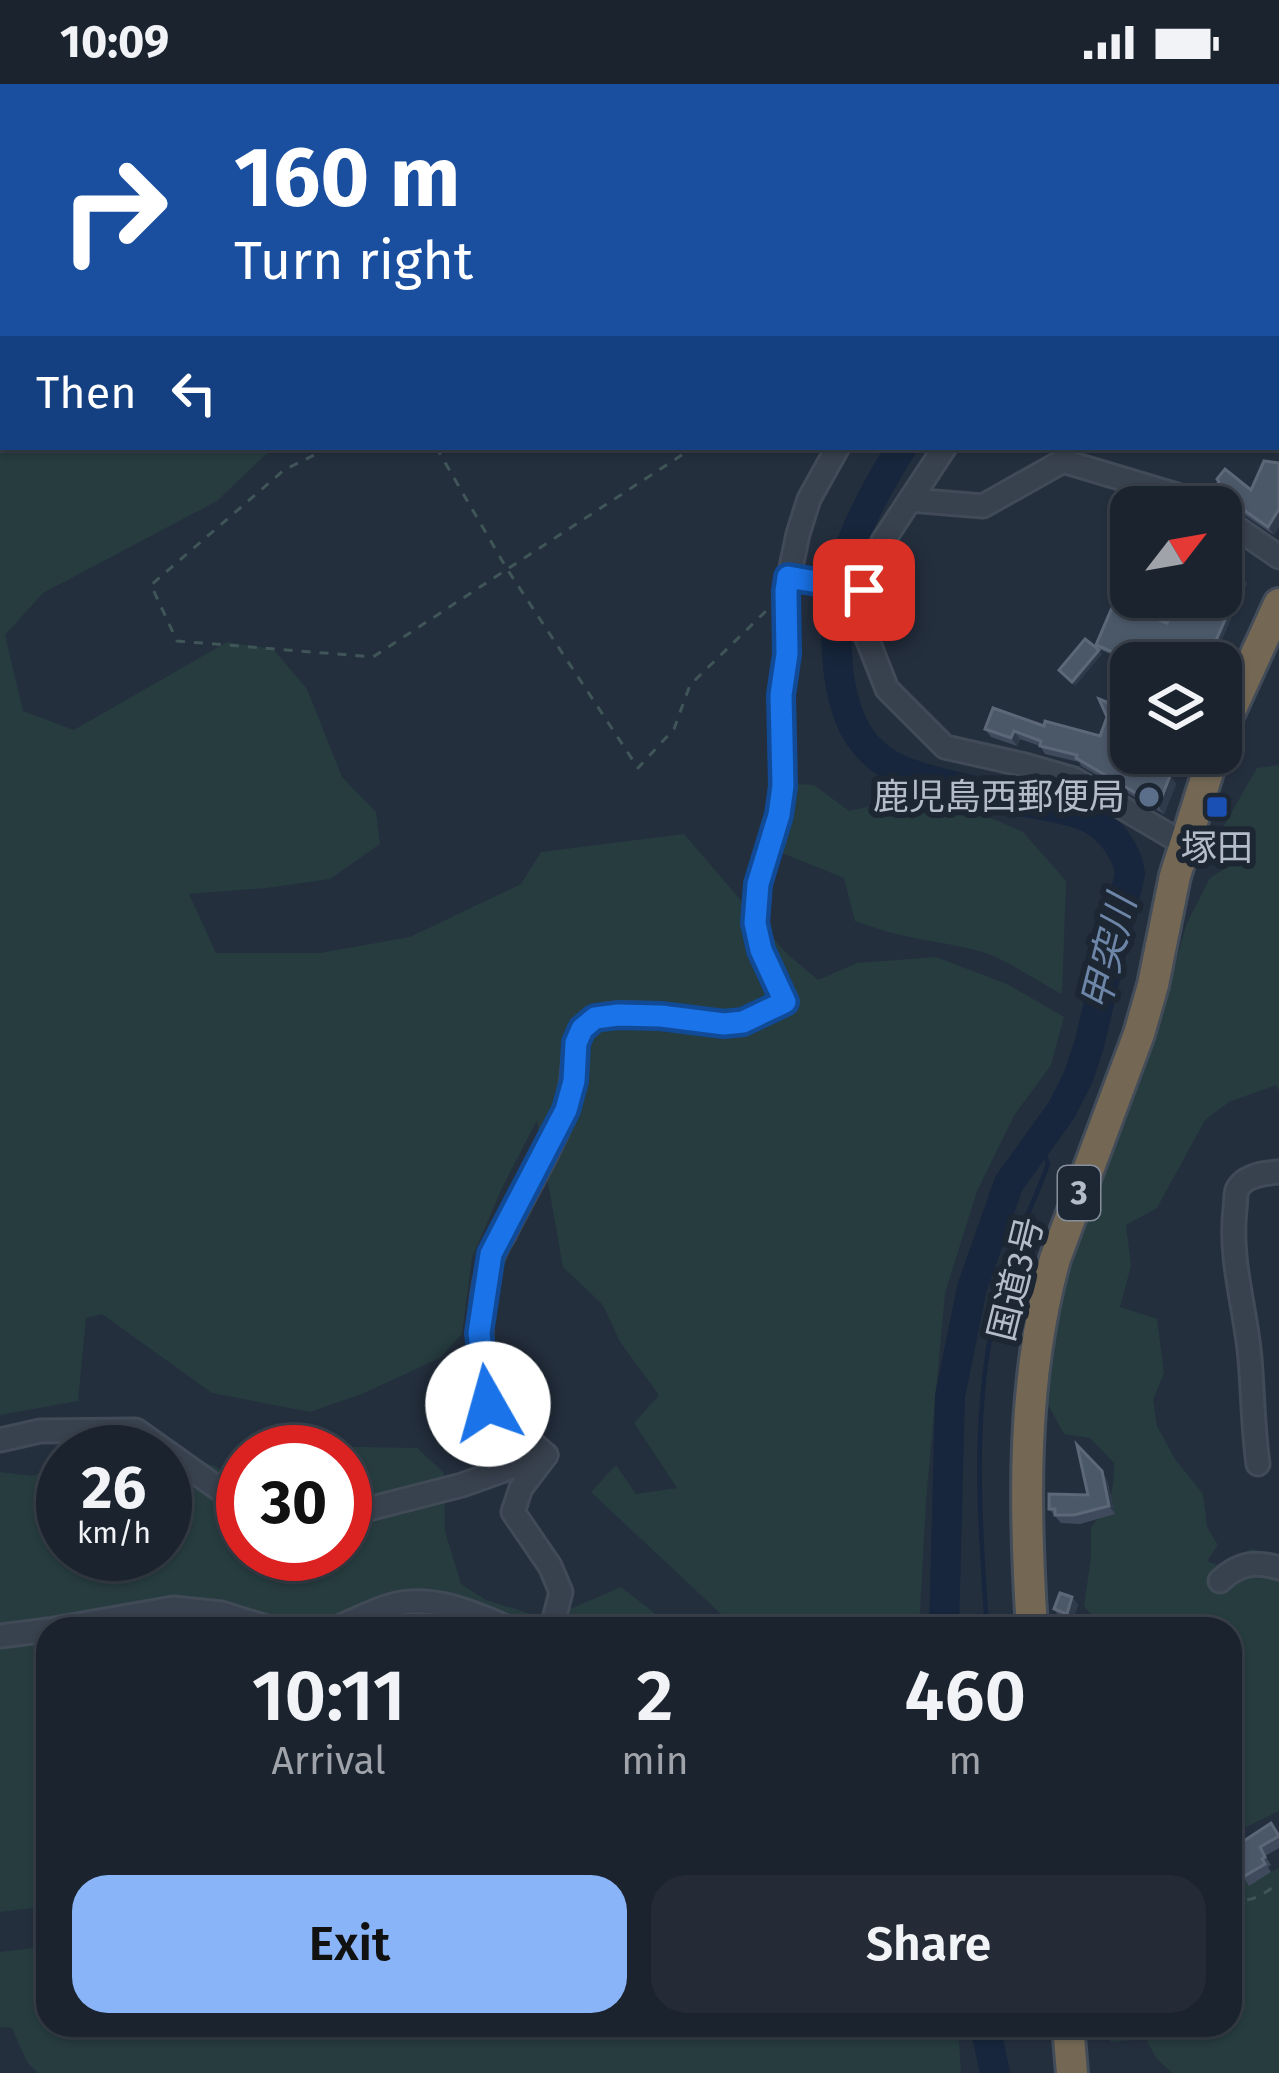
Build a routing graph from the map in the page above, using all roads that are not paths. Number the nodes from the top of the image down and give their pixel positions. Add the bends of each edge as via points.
1 (836, 450) edge
2 (943, 450) edge
3 (1147, 486) edge
4 (910, 500) junction
5 (1242, 531) edge
6 (1279, 557) edge
7 (787, 584) junction
8 (864, 590) junction
9 (1279, 604) edge
10 (1270, 645) edge
11 (1242, 694) edge
12 (1207, 774) edge
13 (1184, 844) junction
14 (1279, 1172) edge
15 (0, 1440) edge
16 (546, 1455) junction
17 (1258, 1464) dead end
18 (216, 1487) edge
19 (372, 1508) edge
20 (1279, 1568) edge
21 (1220, 1582) dead end
22 (121, 1617) edge
23 (234, 1617) edge
24 (362, 1617) edge
25 (480, 1617) edge
26 (555, 1617) edge
27 (1031, 1617) edge
28 (36, 1631) edge
29 (0, 1636) edge
30 (1069, 2037) edge
31 (1072, 2073) edge

1 - 7 street via 809,499
2 - 4 street
3 - 4 street via 1063,461 982,506
4 - 8 street
5 - 6 street
7 - 8 street
7 - 16 street via 783,786 755,923 785,1002 743,1022 618,1015 582,1029 566,1110 491,1254 480,1320 488,1404
8 - 13 street via 863,628 887,689 945,747 1074,779
9 - 10 highway
10 - 11 highway
12 - 13 highway, 国道3号 / 3
13 - 27 highway, 国道3号 / 3 via 1148,1002 1055,1259 1039,1327 1026,1532
14 - 17 street via 1238,1189 1233,1226
15 - 18 street via 40,1431 136,1430
16 - 19 street
16 - 26 street via 513,1512 561,1592
20 - 21 street via 1257,1561
22 - 23 street via 173,1608
24 - 25 street via 408,1602
28 - 29 street
30 - 31 highway

